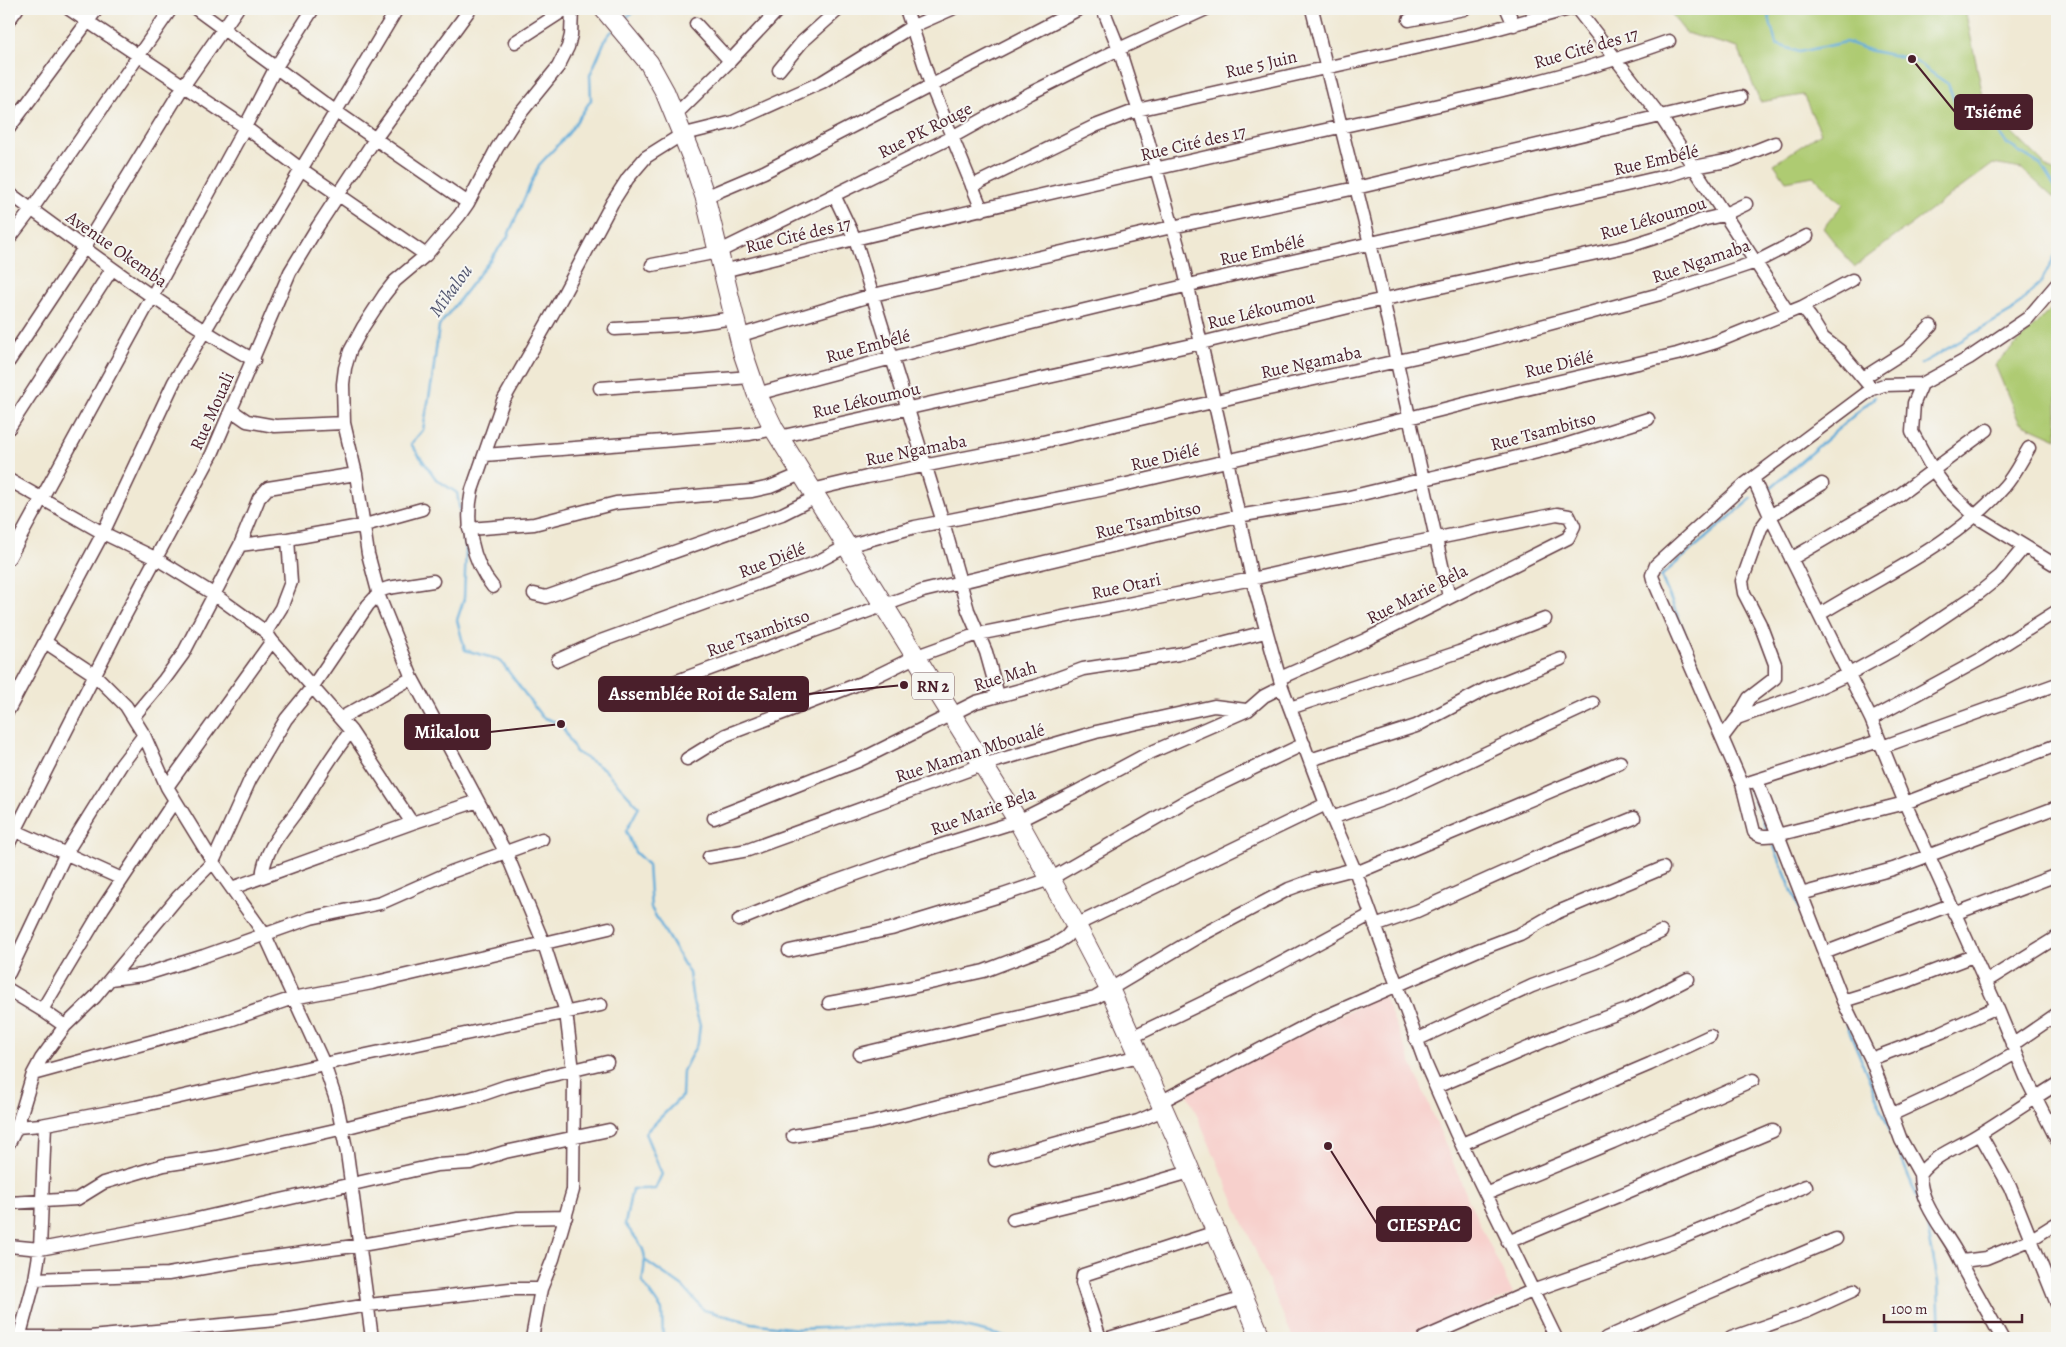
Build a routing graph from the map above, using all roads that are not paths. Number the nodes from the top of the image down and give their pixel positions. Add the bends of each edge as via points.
1 (17, 9) edge
2 (69, 9) edge
3 (97, 9) edge
4 (171, 9) edge
5 (196, 9) edge
6 (237, 9) edge
7 (313, 9) edge
8 (397, 9) edge
9 (470, 9) edge
10 (566, 9) edge
11 (572, 9) edge
12 (779, 9) edge
13 (839, 9) edge
14 (906, 9) edge
15 (952, 9) edge
16 (1079, 9) edge
17 (1103, 9) edge
18 (1206, 9) edge
19 (1312, 9) edge
20 (1464, 9) edge
21 (1507, 9) edge
22 (1569, 9) edge
23 (1577, 9) edge
24 (607, 11) edge
25 (9, 20) edge
26 (1409, 20) dead end
27 (88, 22) junction
28 (696, 24) dead end
29 (1514, 25) junction
30 (912, 27) junction
31 (222, 29) junction
32 (1669, 41) dead end
33 (515, 42) dead end
34 (1119, 49) junction
35 (138, 55) junction
36 (1616, 60) junction
37 (730, 61) junction
38 (1326, 67) junction
39 (276, 68) junction
40 (779, 70) dead end
41 (184, 85) junction
42 (931, 85) junction
43 (1742, 97) dead end
44 (1138, 110) junction
45 (335, 111) junction
46 (674, 116) junction
47 (1661, 117) junction
48 (1342, 126) junction
49 (9, 128) edge
50 (245, 128) junction
51 (681, 135) junction
52 (952, 137) junction
53 (375, 139) junction
54 (1775, 143) dead end
55 (1694, 167) junction
56 (1157, 169) junction
57 (301, 170) junction
58 (972, 186) junction
59 (1356, 188) junction
60 (9, 193) edge
61 (339, 195) junction
62 (834, 195) junction
63 (705, 197) junction
64 (468, 203) junction
65 (1746, 204) dead end
66 (32, 209) junction
67 (982, 210) junction
68 (1724, 215) junction
69 (1172, 227) junction
70 (1807, 236) dead end
71 (9, 239) edge
72 (855, 239) junction
73 (1369, 244) junction
74 (84, 248) junction
75 (718, 252) junction
76 (426, 255) junction
77 (1756, 262) junction
78 (652, 265) dead end
79 (112, 269) junction
80 (723, 271) junction
81 (1852, 280) dead end
82 (2057, 284) edge
83 (1188, 285) junction
84 (153, 295) junction
85 (873, 296) junction
86 (1383, 299) junction
87 (1802, 307) junction
88 (1788, 312) junction
89 (1931, 326) dead end
90 (736, 327) junction
91 (615, 330) dead end
92 (205, 333) junction
93 (1201, 343) junction
94 (892, 357) junction
95 (254, 360) junction
96 (9, 361) edge
97 (1396, 362) junction
98 (751, 377) junction
99 (1863, 378) junction
100 (1922, 384) junction
101 (600, 388) dead end
102 (1872, 389) junction
103 (757, 394) junction
104 (1214, 402) junction
105 (907, 408) junction
106 (232, 410) junction
107 (1408, 418) junction
108 (1648, 419) dead end
109 (344, 423) junction
110 (9, 428) edge
111 (1987, 430) dead end
112 (777, 433) junction
113 (2029, 448) dead end
114 (485, 455) junction
115 (1227, 461) junction
116 (925, 466) junction
117 (1933, 470) junction
118 (356, 474) junction
119 (801, 474) junction
120 (1423, 478) junction
121 (1753, 478) junction
122 (9, 480) edge
123 (1822, 484) dead end
124 (814, 494) junction
125 (42, 499) junction
126 (422, 509) dead end
127 (1238, 516) junction
128 (1770, 516) junction
129 (1975, 516) junction
130 (943, 522) junction
131 (365, 525) junction
132 (469, 529) junction
133 (103, 533) junction
134 (1436, 538) junction
135 (1568, 538) joint
136 (288, 539) junction
137 (240, 545) junction
138 (847, 546) junction
139 (2024, 547) junction
140 (9, 558) edge
141 (1791, 559) junction
142 (157, 560) junction
143 (2057, 566) edge
144 (1252, 578) junction
145 (434, 581) dead end
146 (960, 582) junction
147 (493, 586) dead end
148 (534, 594) dead end
149 (215, 595) junction
150 (380, 595) junction
151 (1449, 597) junction
152 (883, 606) junction
153 (2057, 611) edge
154 (1820, 614) junction
155 (1546, 619) dead end
156 (1266, 632) junction
157 (978, 634) junction
158 (269, 637) junction
159 (45, 642) junction
160 (917, 656) junction
161 (1562, 659) dead end
162 (558, 660) dead end
163 (1848, 674) junction
164 (95, 675) junction
165 (412, 678) junction
166 (1281, 682) junction
167 (2057, 684) edge
168 (666, 685) dead end
169 (313, 686) junction
170 (998, 695) junction
171 (1593, 703) dead end
172 (1290, 708) junction
173 (9, 709) edge
174 (1248, 710) junction
175 (950, 714) junction
176 (134, 716) junction
177 (1738, 717) junction
178 (341, 718) junction
179 (1871, 719) junction
180 (351, 731) junction
181 (144, 735) junction
182 (1722, 738) junction
183 (1304, 744) junction
184 (1881, 744) junction
185 (2057, 745) edge
186 (687, 759) dead end
187 (1310, 760) junction
188 (1620, 762) dead end
189 (982, 765) junction
190 (1757, 781) junction
191 (1742, 784) junction
192 (167, 787) junction
193 (175, 800) junction
194 (478, 801) junction
195 (1905, 803) junction
196 (1326, 804) junction
197 (2057, 808) edge
198 (714, 818) dead end
199 (1332, 818) junction
200 (1634, 818) dead end
201 (1018, 821) junction
202 (412, 823) junction
203 (12, 829) edge
204 (1777, 835) junction
205 (542, 839) dead end
206 (9, 843) edge
207 (66, 853) junction
208 (505, 853) junction
209 (1929, 856) junction
210 (709, 857) dead end
211 (213, 862) junction
212 (1663, 868) dead end
213 (1355, 871) junction
214 (2057, 875) edge
215 (262, 877) junction
216 (122, 879) junction
217 (1050, 879) junction
218 (232, 888) junction
219 (1801, 894) junction
220 (1952, 910) junction
221 (739, 920) dead end
222 (1372, 921) junction
223 (1076, 925) junction
224 (609, 928) dead end
225 (1661, 932) dead end
226 (264, 935) junction
227 (2057, 937) edge
228 (544, 944) junction
229 (790, 951) dead end
230 (1824, 953) junction
231 (1973, 956) junction
232 (9, 973) edge
233 (110, 979) junction
234 (1688, 979) dead end
235 (1984, 982) junction
236 (1398, 984) junction
237 (9, 990) edge
238 (1110, 990) junction
239 (293, 998) junction
240 (1843, 1001) junction
241 (829, 1003) dead end
242 (601, 1005) dead end
243 (1997, 1007) junction
244 (42, 1010) junction
245 (566, 1012) junction
246 (2057, 1014) edge
247 (65, 1026) junction
248 (1710, 1036) dead end
249 (1130, 1038) junction
250 (1416, 1040) junction
251 (2014, 1049) junction
252 (860, 1054) dead end
253 (1139, 1056) junction
254 (1871, 1059) junction
255 (607, 1062) dead end
256 (324, 1064) junction
257 (573, 1069) junction
258 (33, 1074) junction
259 (1753, 1080) dead end
260 (2057, 1084) edge
261 (1436, 1087) junction
262 (2036, 1097) junction
263 (1161, 1106) junction
264 (1893, 1114) junction
265 (45, 1125) junction
266 (17, 1127) junction
267 (344, 1128) junction
268 (609, 1130) dead end
269 (1773, 1131) dead end
270 (1980, 1134) junction
271 (574, 1136) junction
272 (793, 1136) dead end
273 (2057, 1140) edge
274 (9, 1143) edge
275 (1462, 1144) junction
276 (995, 1160) dead end
277 (1190, 1172) junction
278 (1920, 1174) junction
279 (352, 1183) junction
280 (1806, 1186) dead end
281 (1486, 1194) junction
282 (9, 1202) edge
283 (43, 1202) junction
284 (566, 1217) junction
285 (1012, 1218) dead end
286 (2057, 1223) edge
287 (1216, 1232) junction
288 (1836, 1239) dead end
289 (2030, 1240) junction
290 (1508, 1242) junction
291 (361, 1245) junction
292 (9, 1246) edge
293 (40, 1249) junction
294 (1962, 1261) junction
295 (35, 1279) junction
296 (541, 1288) junction
297 (1854, 1290) dead end
298 (1532, 1291) junction
299 (1244, 1298) junction
300 (2057, 1304) edge
301 (369, 1305) junction
302 (1553, 1337) edge
303 (9, 1338) edge
304 (19, 1338) edge
305 (372, 1338) edge
306 (532, 1338) edge
307 (1100, 1338) edge
308 (1109, 1338) edge
309 (1261, 1338) edge
310 (1424, 1338) edge
311 (1606, 1338) edge
312 (1731, 1338) edge
313 (2002, 1338) edge

1 - 25 street
2 - 27 street
3 - 27 street
4 - 35 street
5 - 31 street
6 - 31 street
7 - 39 street
8 - 45 street
9 - 53 street, Rue Mouali
10 - 33 street
11 - 64 street via 571,35 564,57 515,120
12 - 37 street
13 - 40 street via 802,42
14 - 30 street
15 - 30 street
16 - 42 street
17 - 34 street
18 - 34 street, Rue PK Rouge
19 - 38 street
20 - 26 street
21 - 29 street
22 - 29 street, Rue 5 Juin
23 - 36 street
24 - 46 highway, RN 2 via 649,64
27 - 35 street
27 - 49 street
28 - 37 street
29 - 38 street, Rue 5 Juin
30 - 42 street
30 - 51 street via 822,82 733,122
31 - 39 street
31 - 41 street
32 - 36 street, Rue Cité des 17
34 - 44 street
34 - 52 street, Rue PK Rouge
35 - 41 street
35 - 66 street
36 - 47 street
36 - 48 street, Rue Cité des 17
37 - 46 street
38 - 44 street, Rue 5 Juin
38 - 48 street
39 - 45 street
39 - 50 street
41 - 50 street
41 - 74 street
42 - 52 street
42 - 63 street via 764,172
43 - 47 street
44 - 56 street
44 - 58 street, Rue 5 Juin via 1088,129
45 - 53 street
45 - 57 street
46 - 51 highway, RN 2
47 - 55 street
47 - 59 street
48 - 56 street, Rue Cité des 17
48 - 59 street
50 - 57 street
50 - 84 street
51 - 63 highway, RN 2
51 - 114 street via 646,157 623,185 502,401
52 - 58 street
52 - 62 street, Rue PK Rouge
53 - 61 street, Rue Mouali
53 - 64 street
54 - 55 street, Rue Embélé via 1732,160
55 - 68 street
55 - 73 street, Rue Embélé
56 - 67 street, Rue Cité des 17
56 - 69 street
57 - 61 street
57 - 92 street
58 - 67 street
59 - 69 street
59 - 73 street
60 - 66 street, Avenue Okemba
61 - 76 street
61 - 95 street, Rue Mouali via 290,272
62 - 72 street
62 - 75 street, Rue PK Rouge
63 - 75 highway, RN 2
64 - 76 street
65 - 68 street, Rue Lékoumou
66 - 71 street
66 - 74 street, Avenue Okemba
67 - 72 street, Rue Cité des 17
68 - 77 street
68 - 86 street, Rue Lékoumou via 1629,246
69 - 83 street
69 - 85 street
70 - 77 street, Rue Ngamaba
72 - 80 street, Rue Cité des 17
72 - 85 street
73 - 83 street, Rue Embélé
73 - 86 street
74 - 79 street, Avenue Okemba
74 - 96 street
75 - 78 street, Rue PK Rouge
75 - 80 highway, RN 2
76 - 109 street via 384,294 350,351 343,384
77 - 88 street
77 - 97 street, Rue Ngamaba via 1557,323
79 - 84 street, Avenue Okemba
79 - 110 street
80 - 90 highway, RN 2
81 - 87 street, Rue Diélé
82 - 100 street via 2028,318 1969,358
83 - 93 street
83 - 94 street, Rue Embélé
84 - 92 street, Avenue Okemba
84 - 125 street
85 - 90 street
85 - 94 street
86 - 93 street, Rue Lékoumou
86 - 97 street
87 - 88 street, Rue Diélé
87 - 99 street via 1823,338 1840,351
88 - 107 street, Rue Diélé via 1716,342 1677,354
89 - 99 street via 1907,350
90 - 91 street via 684,325
90 - 98 highway, RN 2
92 - 95 street, Avenue Okemba
92 - 133 street via 174,382
93 - 104 street
93 - 105 street, Rue Lékoumou
94 - 103 street, Rue Embélé
94 - 105 street
95 - 106 street, Rue Mouali
97 - 104 street, Rue Ngamaba
97 - 107 street
98 - 101 street
98 - 103 highway, RN 2
99 - 102 street
100 - 102 street via 1884,385
100 - 117 street via 1914,404 1912,432
102 - 121 street
103 - 112 highway, RN 2
104 - 115 street
104 - 116 street, Rue Ngamaba
105 - 112 street, Rue Lékoumou
105 - 116 street
106 - 109 street via 247,421 275,426
106 - 142 street, Rue Mouali
107 - 115 street, Rue Diélé
107 - 120 street
108 - 120 street, Rue Tsambitso via 1565,445
109 - 118 street
111 - 117 street
112 - 114 street, Rue Lékoumou
112 - 119 highway, RN 2
113 - 129 street via 2006,486
114 - 132 street via 472,490
115 - 127 street
115 - 130 street, Rue Diélé
116 - 124 street, Rue Ngamaba
116 - 130 street
117 - 129 street
117 - 141 street via 1898,496
118 - 131 street
118 - 137 street via 268,488 259,498
119 - 124 highway, RN 2
119 - 132 street via 752,491 616,503 534,524
120 - 127 street, Rue Tsambitso via 1346,498
120 - 134 street
121 - 128 street
121 - 182 street via 1656,565 1652,575
122 - 125 street
123 - 128 street
124 - 138 highway, RN 2
124 - 148 street, Rue Ngamaba via 782,514 546,596
125 - 133 street
125 - 140 street
126 - 131 street
127 - 144 street
127 - 146 street, Rue Tsambitso
128 - 141 street
128 - 177 street via 1760,528 1742,581 1775,664 1775,678 1749,698
129 - 139 street
129 - 154 street via 1934,547
130 - 138 street, Rue Diélé
130 - 146 street
131 - 136 street
131 - 150 street via 368,554
132 - 147 street via 480,566
133 - 142 street
133 - 159 street
134 - 135 street, Rue Otari via 1557,514 1569,516 1572,521 1574,526
134 - 144 street, Rue Otari
134 - 151 street
135 - 151 street, Rue Marie Bela
136 - 137 street
136 - 158 street via 291,582
137 - 149 street
138 - 152 highway, RN 2
138 - 162 street, Rue Diélé via 815,563 580,649
139 - 143 street
139 - 163 street via 2000,576 1964,604 1900,646
141 - 154 street
142 - 149 street
142 - 164 street, Rue Mouali
144 - 156 street
144 - 157 street, Rue Otari
145 - 150 street via 395,586 382,590
146 - 152 street, Rue Tsambitso
146 - 157 street
149 - 158 street
149 - 176 street via 183,654
150 - 165 street
150 - 169 street via 368,605
151 - 166 street, Rue Marie Bela
152 - 160 highway, RN 2
152 - 168 street, Rue Tsambitso
153 - 179 street via 1981,659
154 - 163 street
155 - 172 street via 1460,652
156 - 166 street
156 - 170 street, Rue Mah via 1179,654 1083,669
157 - 160 street, Rue Otari
157 - 170 street
158 - 169 street
158 - 192 street
159 - 164 street
159 - 173 street
160 - 175 highway, RN 2
160 - 186 street, Rue Otari via 857,684 726,735
161 - 187 street via 1486,689 1416,726
163 - 177 street
163 - 179 street
164 - 176 street
164 - 203 street, Rue Mouali
165 - 178 street
165 - 194 street
166 - 172 street
166 - 174 street, Rue Marie Bela
167 - 184 street
169 - 178 street
169 - 211 street via 286,719 250,780
170 - 175 street, Rue Mah
171 - 199 street via 1398,794
172 - 183 street
174 - 189 street, Rue Maman Mboualé via 1214,706 1194,709 1096,732
174 - 201 street, Rue Marie Bela via 1145,755
175 - 189 highway, RN 2
175 - 198 street, Rue Mah via 858,761
176 - 181 street
177 - 182 street
178 - 180 street
179 - 184 street
180 - 202 street
180 - 215 street via 273,843
181 - 192 street
181 - 207 street via 121,765
182 - 191 street
183 - 187 street
183 - 217 street via 1191,798
184 - 190 street
184 - 195 street
185 - 195 street
187 - 196 street
188 - 213 street
189 - 201 highway, RN 2
189 - 210 street, Rue Maman Mboualé via 748,850
190 - 191 street
190 - 204 street
191 - 204 street via 1754,832 1761,836
192 - 193 street
193 - 211 street
193 - 216 street
194 - 202 street
194 - 208 street
195 - 204 street
195 - 209 street
196 - 199 street
196 - 223 street
197 - 209 street
199 - 213 street
200 - 222 street via 1417,911
201 - 217 highway, RN 2
201 - 221 street, Rue Marie Bela via 910,855
202 - 215 street
203 - 206 street, Rue Mouali
203 - 207 street
204 - 219 street
205 - 208 street
207 - 216 street
207 - 232 street
208 - 226 street via 451,872 381,903 311,918
208 - 228 street
209 - 219 street
209 - 220 street
211 - 218 street
211 - 233 street via 178,897
212 - 236 street via 1558,912 1520,934
213 - 222 street
213 - 238 street via 1316,879 1289,889 1196,938
214 - 220 street
215 - 218 street
216 - 244 street
217 - 223 highway, RN 2
217 - 229 street via 891,929
218 - 226 street
219 - 230 street
220 - 230 street
220 - 231 street
222 - 236 street
222 - 249 street
223 - 238 highway, RN 2
223 - 241 street via 1055,944 984,971
224 - 228 street
225 - 250 street via 1597,962 1532,986
226 - 233 street via 143,974
226 - 239 street
227 - 235 street
228 - 239 street
228 - 245 street
230 - 240 street
231 - 235 street
231 - 240 street
233 - 247 street
234 - 261 street via 1630,1009 1568,1031
235 - 243 street
236 - 250 street
236 - 263 street via 1315,1021
237 - 244 street
238 - 249 highway, RN 2
238 - 252 street via 1074,1004
239 - 256 street
239 - 258 street via 227,1021
240 - 254 street
242 - 245 street
243 - 251 street
243 - 254 street
244 - 247 street
245 - 256 street
245 - 257 street
246 - 251 street
247 - 258 street
248 - 275 street
249 - 253 highway, RN 2
250 - 261 street
251 - 262 street
251 - 264 street via 1977,1075
253 - 263 highway, RN 2
253 - 272 street via 871,1123
254 - 264 street
255 - 257 street
256 - 265 street
256 - 267 street
257 - 267 street
257 - 271 street
258 - 266 street
259 - 281 street
260 - 262 street
261 - 275 street
262 - 270 street
262 - 273 street
263 - 276 street via 1138,1121
263 - 277 highway, RN 2
264 - 278 street via 1906,1152
265 - 266 street
265 - 283 street
266 - 274 street
267 - 279 street
267 - 283 street via 216,1157 164,1165 103,1183 77,1199
268 - 271 street
269 - 290 street
270 - 278 street via 1949,1149
270 - 289 street via 2010,1187
271 - 279 street via 470,1163 437,1166
271 - 284 street via 573,1190
275 - 281 street
277 - 285 street
277 - 287 highway, RN 2
278 - 294 street via 1920,1184 1931,1212
279 - 291 street
279 - 293 street via 257,1207
280 - 298 street via 1674,1241
281 - 290 street
282 - 283 street
283 - 293 street
284 - 291 street via 518,1218
284 - 296 street
286 - 289 street
287 - 299 highway, RN 2
287 - 307 street via 1083,1275 1082,1283
288 - 311 street
289 - 294 street via 1986,1258
289 - 300 street
290 - 298 street
291 - 295 street via 168,1274
291 - 301 street
292 - 293 street
293 - 295 street
294 - 313 street
295 - 304 street
296 - 301 street
296 - 306 street
297 - 312 street via 1808,1311
298 - 302 street
298 - 310 street
299 - 308 street
299 - 309 highway, RN 2
301 - 304 street via 276,1320 90,1337
301 - 305 street
303 - 304 street

